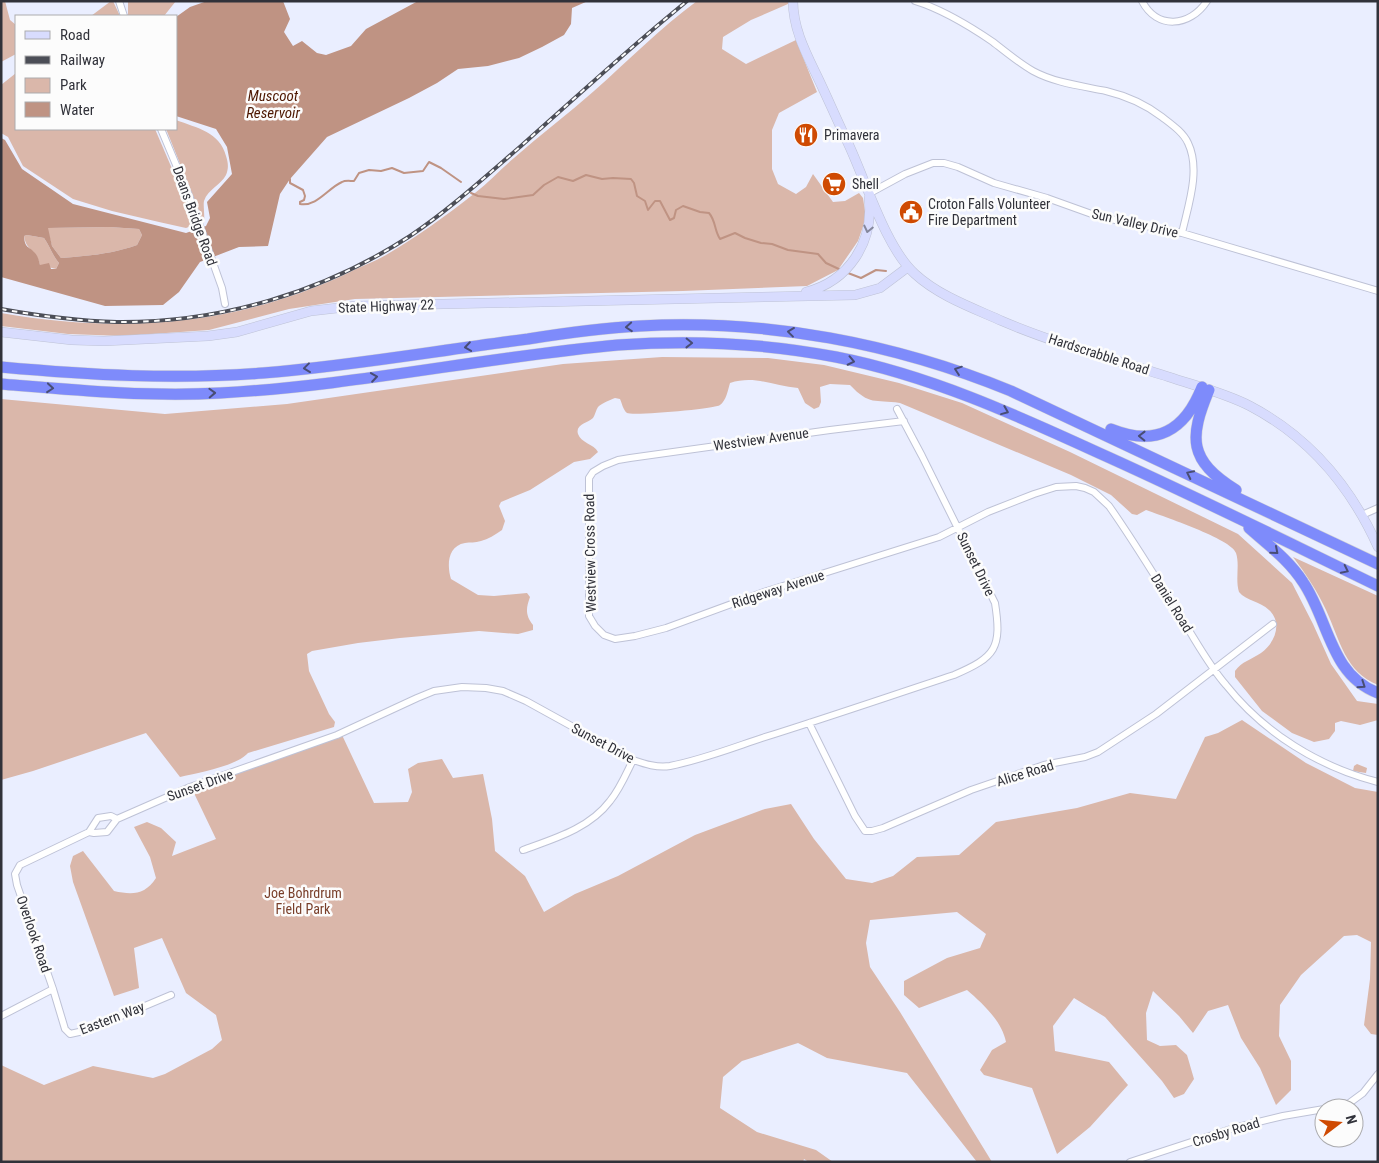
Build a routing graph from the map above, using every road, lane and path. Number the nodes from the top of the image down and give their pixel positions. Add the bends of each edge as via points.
1 (119, 1) edge
2 (793, 1) edge
3 (916, 1) edge
4 (1142, 1) edge
5 (1206, 1) edge
6 (124, 15) edge
7 (161, 130) edge
8 (865, 181) junction
9 (870, 193) junction
10 (1182, 233) junction
11 (908, 267) junction
12 (1378, 291) edge
13 (774, 296) junction
14 (225, 304) dead end
15 (1, 332) edge
16 (1, 367) edge
17 (1, 384) edge
18 (1205, 389) junction
19 (897, 409) dead end
20 (1067, 417) junction
21 (904, 421) junction
22 (618, 460) joint
23 (1249, 503) junction
24 (1378, 508) edge
25 (1362, 515) junction
26 (1238, 519) junction
27 (958, 527) junction
28 (1378, 547) edge
29 (1378, 564) edge
30 (1378, 586) edge
31 (1273, 624) dead end
32 (599, 630) joint
33 (1213, 669) junction
34 (1378, 693) edge
35 (809, 723) junction
36 (633, 760) junction
37 (1378, 782) edge
38 (117, 819) junction
39 (89, 832) junction
40 (522, 850) dead end
41 (16, 878) joint
42 (53, 989) junction
43 (171, 995) dead end
44 (1, 1016) edge
45 (1378, 1074) edge
46 (1356, 1098) edge
47 (1314, 1111) edge
48 (1130, 1162) edge

1 - 6 street
2 - 8 main road via 800,39
3 - 10 street via 980,34 1034,72 1120,94 1157,113 1176,128 1188,142 1192,160 1192,186
4 - 5 street via 1151,14 1164,21 1178,22 1192,17
7 - 14 street, Deans Bridge Road via 201,228
8 - 9 main road
8 -> 13 main road via 870,209 869,226 861,249 851,264 823,286 807,292
9 - 10 street, Sun Valley Drive via 905,174 944,162 994,184 1100,217
9 - 11 main road
10 - 12 street, Sun Valley Drive
11 - 13 main road via 880,288 865,294
11 - 18 main road, Hardscrabble Road via 934,288 1015,326
13 - 15 main road, State Highway 22 via 355,306 311,311 223,334 118,341 72,340
20 -> 16 highway via 976,377 898,352 818,336 721,326 617,327 241,375 125,376
17 -> 26 highway via 124,393 220,393 309,385 618,345 706,343 772,348 858,362 954,391 1044,427
18 -> 20 highway via 1180,423 1149,437 1130,436 1085,418
18 - 23 highway via 1196,423 1198,450 1213,474 1237,490
18 - 25 main road, Hardscrabble Road via 1250,406 1298,438 1329,468
19 - 21 street, Sunset Drive
23 -> 20 highway
21 - 22 street, Westview Avenue
21 - 27 street, Sunset Drive
22 - 32 street, Westview Cross Road via 589,478 589,616
23 - 29 highway
24 - 25 street
25 - 28 main road, Hardscrabble Road
26 -> 30 highway
26 -> 34 highway via 1295,571 1315,603 1344,668 1359,683
27 - 32 street, Ridgeway Avenue via 939,537 767,591 666,628 615,639
27 - 33 street, Daniel Road via 988,512 1056,487 1076,486 1094,492 1120,522
27 - 35 street, Sunset Drive via 995,603 998,638 994,649 979,663 954,675
31 - 33 street, Alice Road
33 - 35 street, Alice Road via 1156,714 1098,752 1044,765 971,790 872,831 865,831 855,816
33 - 37 street, Daniel Road via 1241,702 1288,742 1326,763
35 - 36 street, Sunset Drive via 670,766 646,765
36 - 38 street, Sunset Drive via 511,695 486,688 462,687 434,691 337,735 190,787
36 - 40 street via 610,802 588,821 569,833
38 - 39 street via 107,832
38 - 39 street, Sunset Drive via 112,816 98,818
39 - 41 street, Sunset Drive via 20,865 16,869
41 - 42 street, Overlook Road
42 - 43 street, Eastern Way via 65,1029 70,1034 88,1030
42 - 44 street
45 - 46 street
47 - 48 street, Crosby Road via 1234,1128

